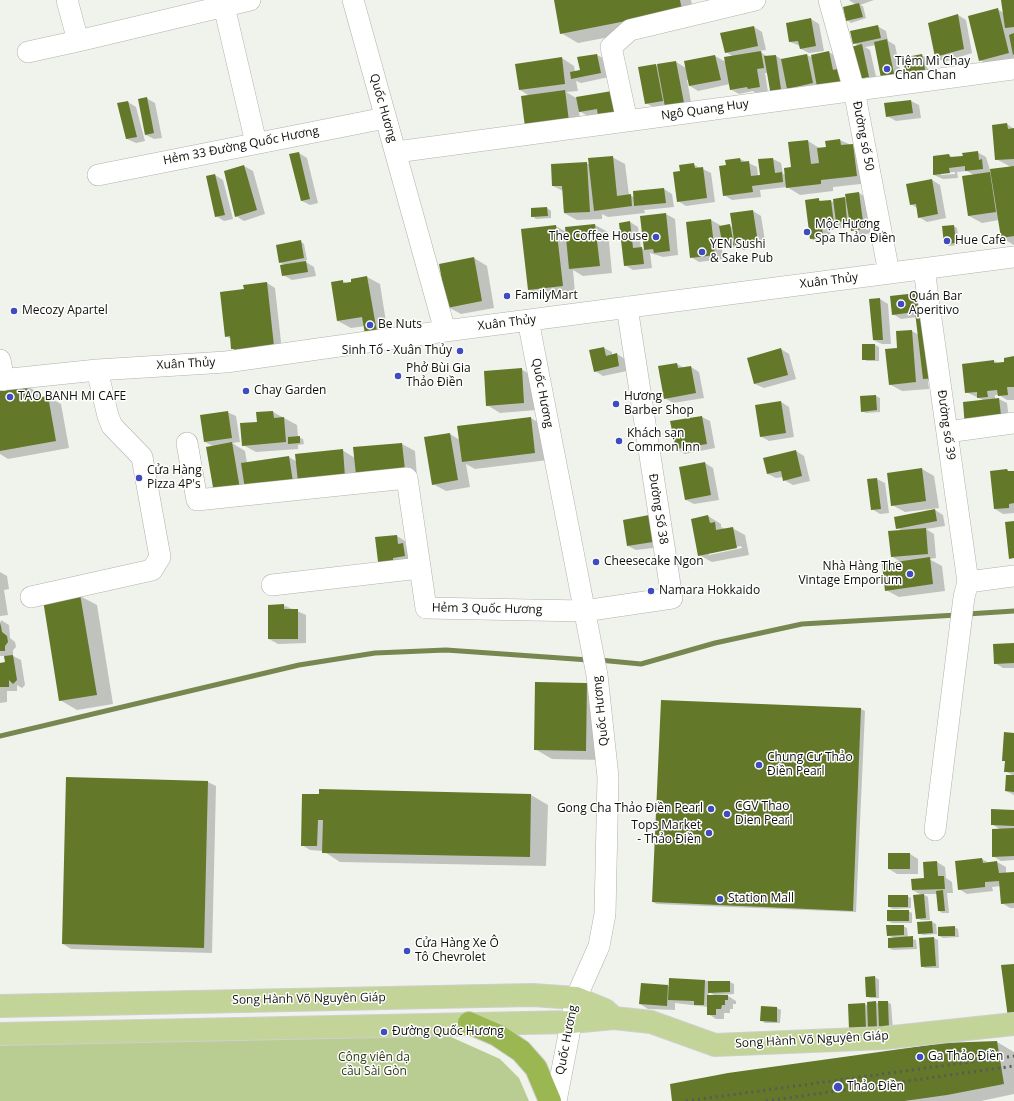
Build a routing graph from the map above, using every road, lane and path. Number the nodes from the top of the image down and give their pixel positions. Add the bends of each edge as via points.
1 (67, 0) edge
2 (250, 0) edge
3 (353, 0) edge
4 (755, 0) edge
5 (829, 0) edge
6 (215, 5) edge
7 (78, 41) junction
8 (28, 52) dead end
9 (1014, 69) edge
10 (854, 90) junction
11 (385, 118) junction
12 (627, 120) junction
13 (256, 143) junction
14 (396, 152) junction
15 (98, 175) dead end
16 (1014, 257) edge
17 (924, 269) junction
18 (889, 273) junction
19 (627, 307) junction
20 (528, 320) junction
21 (445, 331) junction
22 (97, 370) junction
23 (1, 373) edge
24 (1014, 423) edge
25 (947, 432) junction
26 (187, 443) dead end
27 (420, 568) junction
28 (1014, 576) edge
29 (272, 585) dead end
30 (966, 590) junction
31 (31, 597) dead end
32 (584, 611) junction
33 (935, 830) dead end
34 (576, 998) junction
35 (0, 1006) edge
36 (614, 1018) junction
37 (571, 1022) junction
38 (469, 1023) junction
39 (1014, 1024) edge
40 (0, 1034) edge
41 (550, 1101) edge
42 (556, 1101) edge

1 - 7 street
2 - 6 street
3 - 11 street, Quốc Hương
4 - 12 street via 630,30 611,47
5 - 10 street, Đường số 50
6 - 7 street
6 - 13 street
7 - 8 street
9 - 10 street, Ngô Quang Huy
10 - 12 street, Ngô Quang Huy
10 - 18 street, Đường số 50
11 - 13 street, Hẻm 33 Đường Quốc Hương
11 - 14 street, Quốc Hương
12 - 14 street, Ngô Quang Huy
13 - 15 street, Hẻm 33 Đường Quốc Hương
14 - 21 street, Quốc Hương
16 - 17 street, Xuân Thủy
17 - 18 street, Xuân Thủy
17 - 25 street, Đường số 39
18 - 19 street, Xuân Thủy
19 - 20 street, Xuân Thủy
19 - 32 street, Đường Số 38 via 672,598
20 - 21 street, Xuân Thủy
20 - 32 street, Quốc Hương
21 - 22 street, Xuân Thủy via 226,362
22 - 23 street, Xuân Thủy
22 - 31 street via 112,426 142,457 160,557 152,570
24 - 25 street
25 - 30 street, Đường số 39
26 - 27 street, Hẻm 3 Quốc Hương via 197,500 407,478
27 - 29 street
27 - 32 street, Hẻm 3 Quốc Hương via 426,608
28 - 30 street
30 - 33 street, Đường số 39
32 - 34 street, Quốc Hương via 597,675 608,777 605,914 599,946
34 - 35 main road, Song Hành Võ Nguyên Giáp via 524,995
34 - 36 main road, Song Hành Võ Nguyên Giáp via 604,1010
34 - 37 street, Quốc Hương
36 - 37 main road, Song Hành Võ Nguyên Giáp
36 - 39 main road, Song Hành Võ Nguyên Giáp via 650,1022 715,1045 884,1038
37 - 38 main road, Song Hành Võ Nguyên Giáp
37 - 42 street, Quốc Hương
38 - 40 main road, Song Hành Võ Nguyên Giáp
38 - 41 highway via 497,1035 521,1051 536,1068

